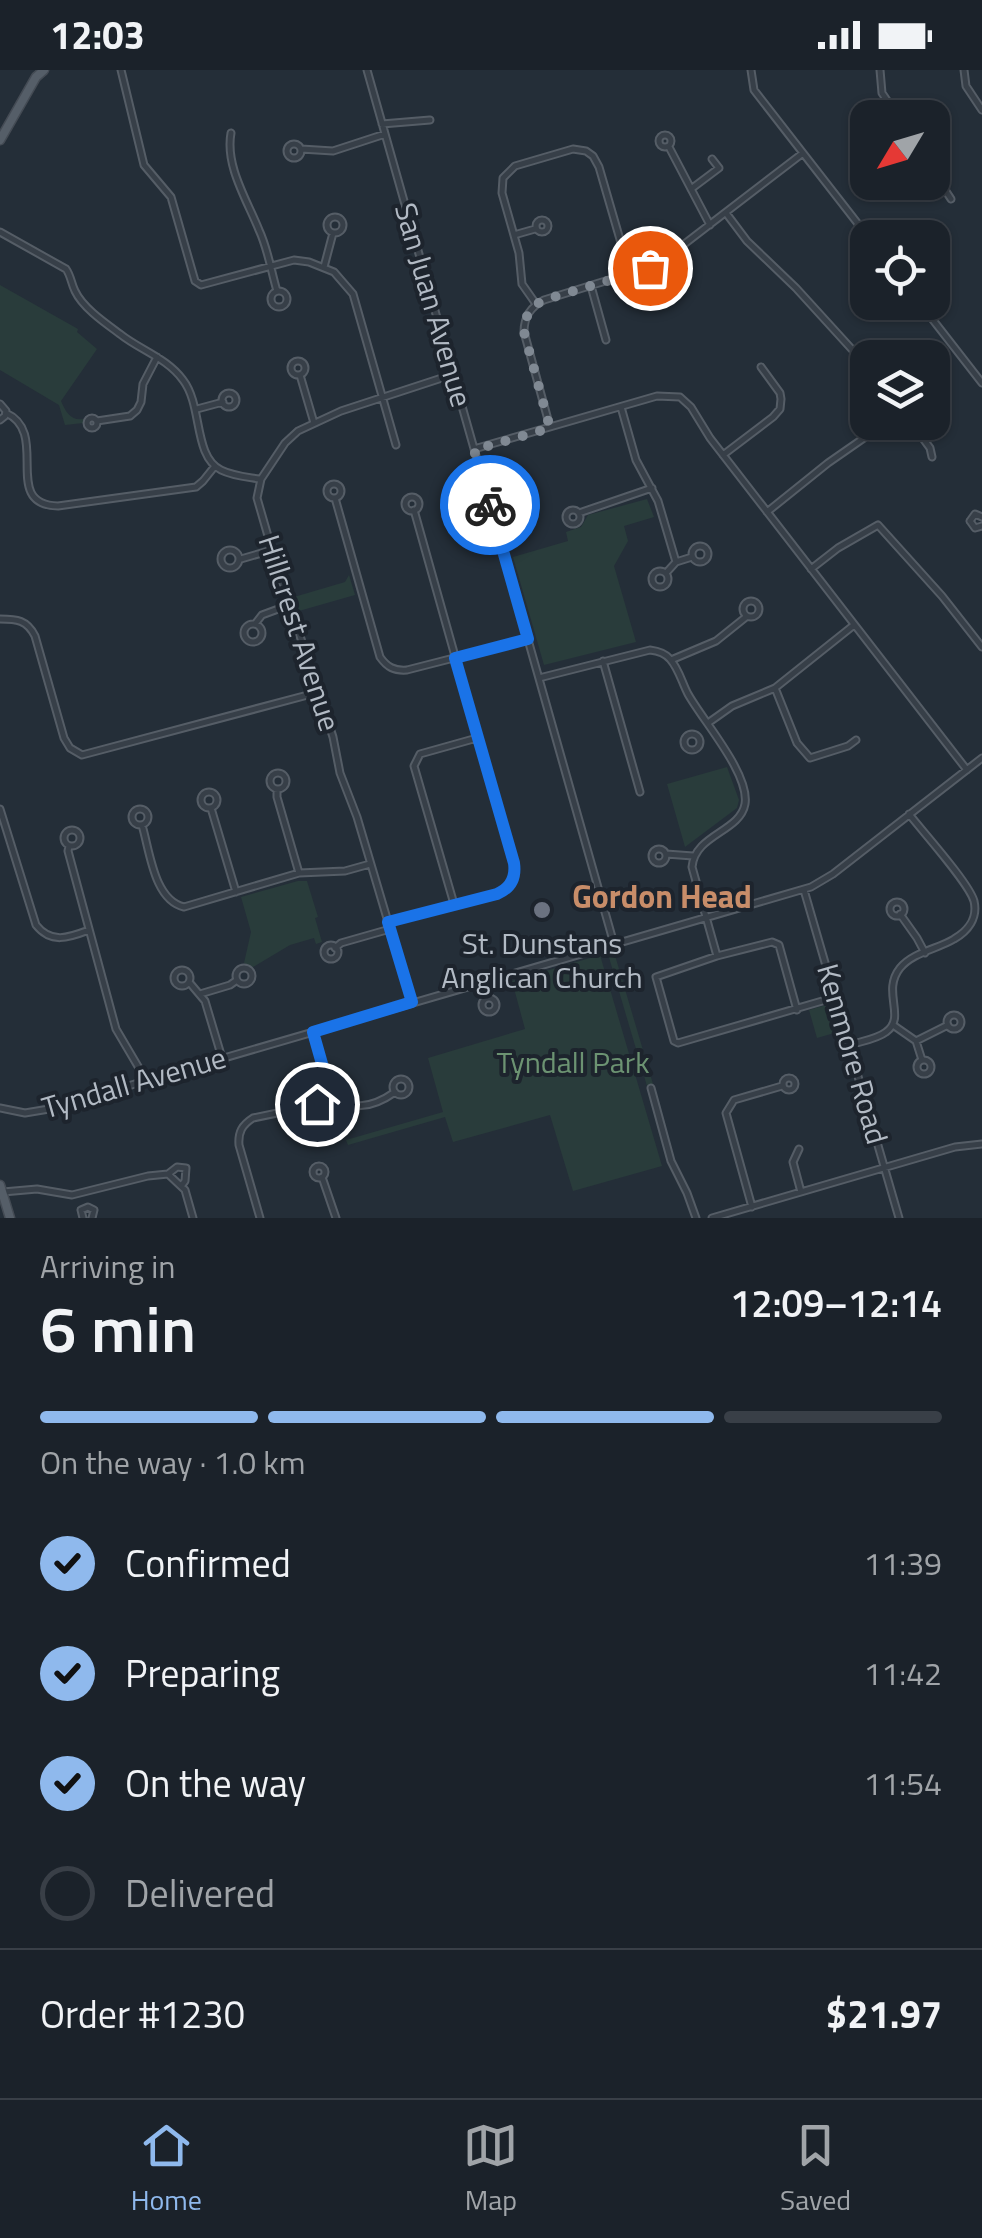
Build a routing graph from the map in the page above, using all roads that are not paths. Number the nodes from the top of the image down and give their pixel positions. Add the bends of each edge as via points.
1 (44, 70) edge
2 (121, 70) edge
3 (367, 70) edge
4 (751, 70) edge
5 (880, 70) edge
6 (964, 70) edge
7 (887, 100) edge
8 (982, 110) edge
9 (430, 120) dead end
10 (382, 124) junction
11 (231, 133) dead end
12 (385, 134) junction
13 (0, 140) edge
14 (668, 147) dead end
15 (301, 149) dead end
16 (803, 153) junction
17 (712, 159) dead end
18 (691, 189) junction
19 (726, 213) junction
20 (855, 220) edge
21 (710, 226) junction
22 (536, 228) dead end
23 (0, 232) edge
24 (333, 233) dead end
25 (514, 235) junction
26 (270, 266) junction
27 (324, 267) junction
28 (630, 274) junction
29 (590, 286) junction
30 (277, 291) dead end
31 (536, 304) junction
32 (934, 320) edge
33 (606, 340) dead end
34 (850, 347) edge
35 (158, 357) junction
36 (761, 367) dead end
37 (300, 375) dead end
38 (452, 375) junction
39 (982, 383) edge
40 (383, 396) junction
41 (223, 402) dead end
42 (0, 404) edge
43 (621, 406) junction
44 (197, 410) junction
45 (6, 413) junction
46 (0, 420) edge
47 (97, 421) dead end
48 (314, 423) junction
49 (550, 428) junction
50 (861, 440) edge
51 (924, 440) edge
52 (396, 445) dead end
53 (474, 450) junction
54 (723, 456) junction
55 (932, 457) dead end
56 (214, 466) junction
57 (260, 479) junction
58 (652, 488) junction
59 (335, 498) dead end
60 (414, 510) dead end
61 (766, 512) junction
62 (578, 513) dead end
63 (982, 517) edge
64 (982, 526) edge
65 (272, 550) junction
66 (692, 557) dead end
67 (239, 559) dead end
68 (676, 562) junction
69 (811, 569) junction
70 (666, 573) dead end
71 (289, 606) junction
72 (746, 616) dead end
73 (0, 619) edge
74 (256, 624) dead end
75 (854, 625) junction
76 (528, 639) junction
77 (982, 647) edge
78 (455, 658) junction
79 (671, 660) junction
80 (603, 661) junction
81 (539, 678) junction
82 (775, 688) junction
83 (319, 692) junction
84 (708, 726) junction
85 (698, 737) dead end
86 (477, 738) junction
87 (856, 740) dead end
88 (410, 752) dead end
89 (982, 758) edge
90 (416, 760) junction
91 (967, 770) junction
92 (278, 789) dead end
93 (640, 792) dead end
94 (211, 808) dead end
95 (0, 809) edge
96 (910, 814) junction
97 (142, 825) dead end
98 (69, 846) dead end
99 (666, 854) dead end
100 (693, 856) junction
101 (370, 864) junction
102 (299, 873) junction
103 (804, 890) junction
104 (236, 892) junction
105 (454, 904) junction
106 (978, 909) edge
107 (900, 914) dead end
108 (706, 918) junction
109 (389, 926) junction
110 (89, 930) junction
111 (614, 944) junction
112 (335, 948) dead end
113 (925, 953) junction
114 (718, 956) junction
115 (238, 980) dead end
116 (189, 982) dead end
117 (482, 982) junction
118 (200, 994) junction
119 (836, 997) junction
120 (487, 998) dead end
121 (412, 1002) junction
122 (796, 1010) junction
123 (948, 1024) dead end
124 (893, 1025) junction
125 (313, 1032) junction
126 (916, 1041) junction
127 (850, 1045) junction
128 (222, 1058) junction
129 (922, 1060) dead end
130 (146, 1080) junction
131 (782, 1086) dead end
132 (651, 1088) dead end
133 (394, 1092) dead end
134 (328, 1093) junction
135 (0, 1108) edge
136 (982, 1144) edge
137 (799, 1150) dead end
138 (886, 1168) junction
139 (168, 1174) junction
140 (322, 1177) dead end
141 (182, 1185) junction
142 (1, 1189) edge
143 (801, 1192) junction
144 (84, 1194) junction
145 (86, 1207) junction
146 (752, 1207) junction
147 (10, 1218) edge
148 (83, 1218) edge
149 (92, 1218) edge
150 (193, 1218) edge
151 (260, 1218) edge
152 (336, 1218) edge
153 (696, 1218) edge
154 (712, 1218) edge
155 (899, 1218) edge

1 - 13 main road
2 - 26 street via 144,165 170,197 196,281 202,286
3 - 10 street, San Juan Avenue
4 - 16 street via 754,90
5 - 7 street
6 - 8 street
9 - 10 street
10 - 12 street, San Juan Avenue
11 - 26 street via 228,146
12 - 15 street via 333,151
12 - 38 street, San Juan Avenue
14 - 18 street
16 - 19 street
16 - 20 street
17 - 18 street via 719,168
18 - 21 street
19 - 21 street
19 - 34 street
21 - 28 street via 663,262
22 - 25 street
23 - 35 street via 66,269 89,308
24 - 27 street
25 - 28 street via 502,193 506,172 573,149 586,151 599,167
25 - 31 street via 522,284
26 - 27 street via 294,260
26 - 30 street
27 - 40 street via 353,294
28 - 29 street
29 - 31 street
29 - 33 street
31 - 49 street via 524,332
32 - 39 street
35 - 44 street via 182,378
35 - 47 street via 137,410
36 - 54 street via 780,394 780,409
37 - 48 street
38 - 40 street
38 - 53 street, San Juan Avenue
40 - 48 street
40 - 52 street
41 - 44 street
42 - 45 street
43 - 49 street
43 - 54 street via 680,396
43 - 58 street via 636,460
44 - 56 street via 201,444
45 - 46 street
45 - 56 street via 25,434 27,489 44,505 196,487
48 - 57 street via 286,443
49 - 53 street
50 - 61 street
51 - 55 street
53 - 76 street, San Juan Avenue
54 - 61 street
56 - 57 street
57 - 65 street, Hillcrest Avenue via 257,498
58 - 62 street
58 - 68 street
59 - 78 street via 386,664 407,670
60 - 78 street
61 - 69 street
63 - 64 street via 975,514 970,521
65 - 67 street
65 - 71 street, Hillcrest Avenue
66 - 68 street
68 - 70 street
69 - 75 street
69 - 77 street via 878,525
71 - 74 street via 262,614
71 - 83 street, Hillcrest Avenue
72 - 79 street via 716,641
73 - 83 street via 30,627 66,743 82,755
75 - 82 street
75 - 91 street
76 - 78 street
76 - 81 street, San Juan Avenue
78 - 86 street
79 - 80 street via 650,650
79 - 84 street
80 - 81 street
80 - 93 street
81 - 111 street, San Juan Avenue
82 - 84 street via 732,706
82 - 87 street via 810,758
83 - 101 street, Hillcrest Avenue
84 - 85 street
84 - 100 street via 735,766 746,802
86 - 90 street
86 - 105 street via 514,874 502,892
88 - 90 street
89 - 91 street, Tyndall Avenue
90 - 105 street
91 - 96 street, Tyndall Avenue
92 - 102 street
94 - 104 street
95 - 110 street via 36,925 58,938
96 - 103 street, Tyndall Avenue
96 - 106 street
97 - 104 street via 160,889 173,905 184,908
98 - 110 street
99 - 100 street
100 - 108 street
101 - 102 street
101 - 109 street, Hillcrest Avenue
102 - 104 street
103 - 108 street, Tyndall Avenue
103 - 119 street, Kenmore Road
105 - 109 street
106 - 113 street via 961,935
107 - 113 street
108 - 111 street, Tyndall Avenue
108 - 114 street
109 - 112 street
109 - 121 street, Hillcrest Avenue
110 - 130 street via 118,1035
111 - 117 street, Tyndall Avenue
113 - 124 street via 904,964 892,982
114 - 122 street via 772,942 779,946
114 - 122 street via 656,976 678,1044
115 - 118 street
116 - 118 street
117 - 120 street
117 - 121 street, Tyndall Avenue
118 - 128 street
119 - 122 street
119 - 127 street, Kenmore Road
121 - 125 street, Tyndall Avenue
123 - 126 street
124 - 126 street
124 - 127 street
125 - 128 street, Tyndall Avenue
125 - 134 street
126 - 129 street
127 - 138 street, Kenmore Road
128 - 130 street, Tyndall Avenue
130 - 135 street, Tyndall Avenue via 30,1113
131 - 146 street via 734,1100 726,1112
132 - 153 street
133 - 134 street via 350,1106
134 - 151 street via 311,1106 253,1118 238,1134
136 - 138 street
137 - 143 street via 794,1162
138 - 143 street
138 - 155 street, Kenmore Road
139 - 141 street
139 - 141 street via 186,1168
139 - 144 street
140 - 152 street
141 - 150 street
142 - 144 street
142 - 147 main road
143 - 146 street
144 - 145 street
145 - 148 street
145 - 149 street via 94,1210
146 - 154 street

